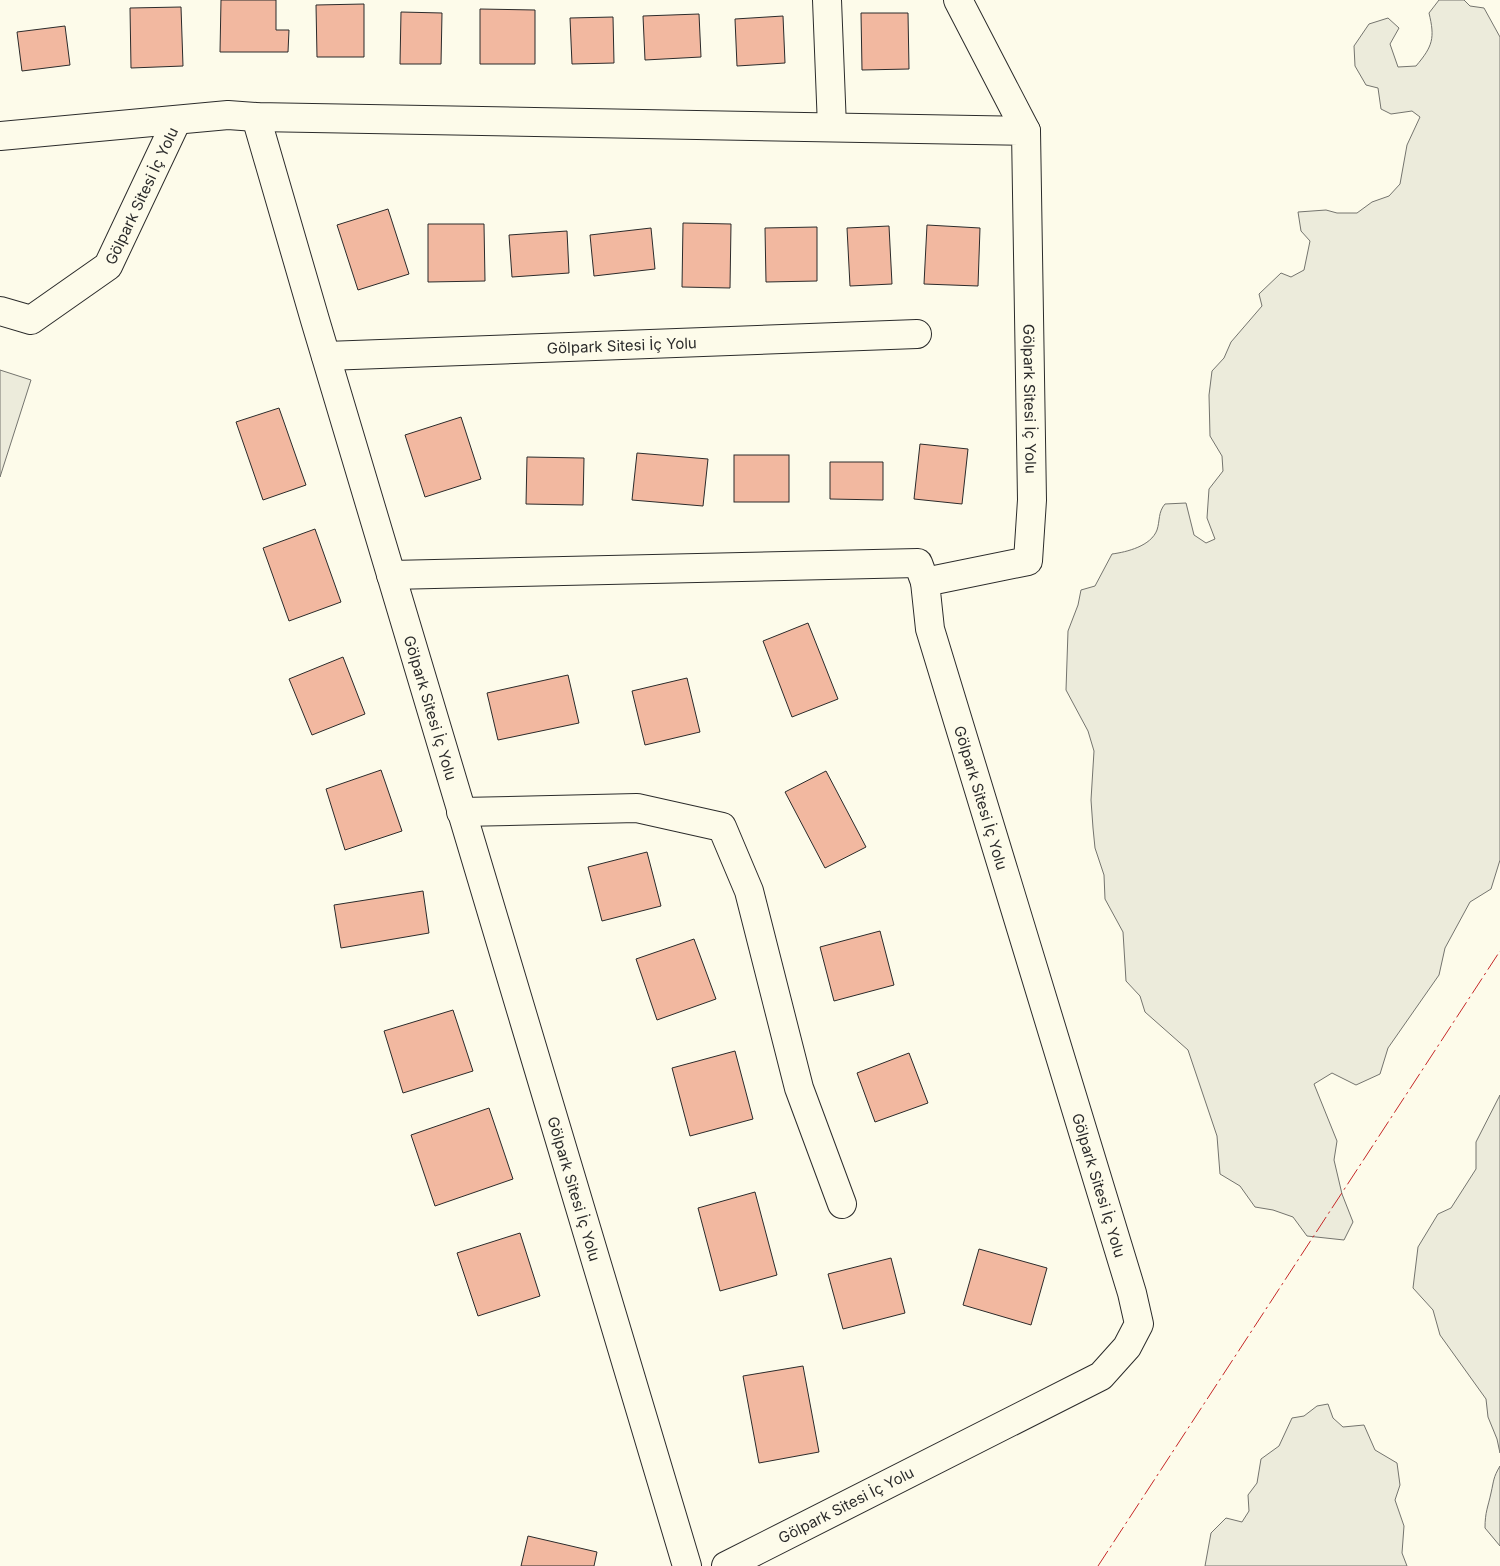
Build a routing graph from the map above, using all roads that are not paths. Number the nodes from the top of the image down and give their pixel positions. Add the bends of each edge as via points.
1 (827, 0) edge
2 (958, 0) edge
3 (256, 117) junction
4 (177, 120) junction
5 (832, 127) junction
6 (1026, 131) junction
7 (0, 136) edge
8 (0, 311) edge
9 (917, 334) dead end
10 (326, 356) junction
11 (391, 576) junction
12 (925, 582) junction
13 (461, 812) junction
14 (842, 1204) dead end
15 (757, 1560) edge
16 (687, 1566) edge
17 (726, 1566) edge

1 - 5 street
2 - 6 street, Gölpark Sitesi İç Yolu
3 - 4 street, Gölpark Sitesi İç Yolu via 228,115
3 - 5 street, Gölpark Sitesi İç Yolu
3 - 10 street, Gölpark Sitesi İç Yolu
4 - 7 street, Gölpark Sitesi İç Yolu
4 - 8 street, Gölpark Sitesi İç Yolu via 108,266 31,320
5 - 6 street, Gölpark Sitesi İç Yolu
6 - 12 street, Gölpark Sitesi İç Yolu via 1032,500 1028,561
9 - 10 street, Gölpark Sitesi İç Yolu
10 - 11 street, Gölpark Sitesi İç Yolu
11 - 12 street, Gölpark Sitesi İç Yolu via 918,563
11 - 13 street, Gölpark Sitesi İç Yolu
12 - 15 street, Gölpark Sitesi İç Yolu via 930,629 1139,1324 1127,1347 1101,1376
13 - 14 street via 637,808 722,827 749,891 799,1088
13 - 16 street, Gölpark Sitesi İç Yolu
15 - 17 street, Gölpark Sitesi İç Yolu

